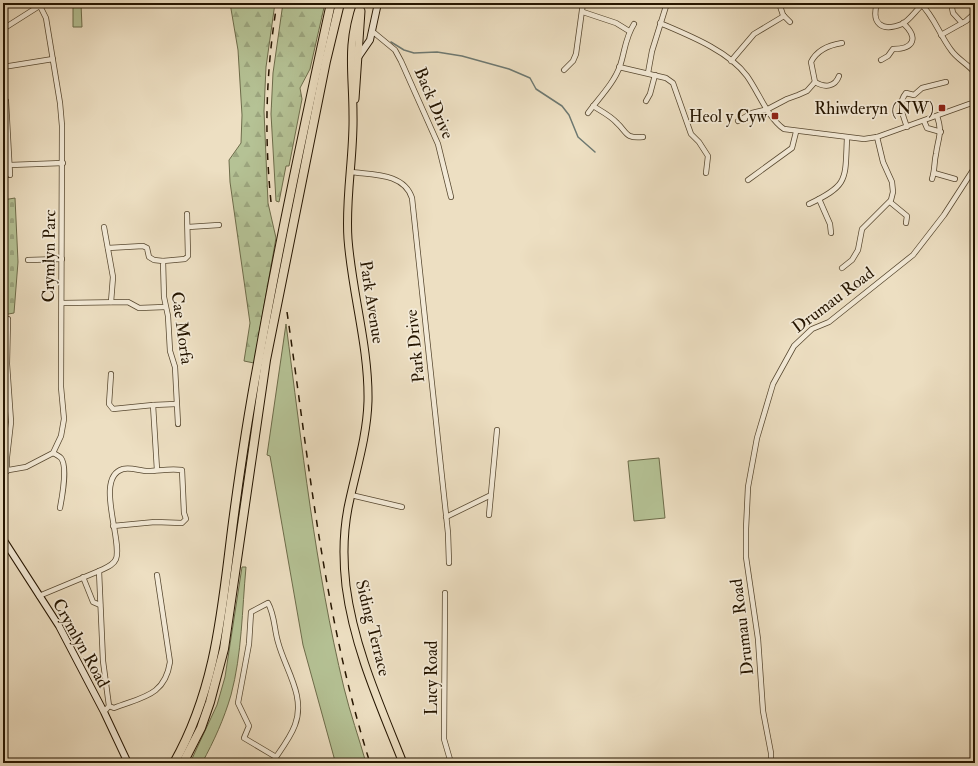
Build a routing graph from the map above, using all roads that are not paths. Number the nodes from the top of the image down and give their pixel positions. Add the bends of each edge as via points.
1 (331, 3) edge
2 (340, 3) edge
3 (361, 3) edge
4 (378, 3) edge
5 (583, 3) edge
6 (667, 3) edge
7 (779, 3) edge
8 (878, 3) edge
9 (951, 3) edge
10 (42, 4) edge
11 (921, 4) edge
12 (583, 12) junction
13 (975, 13) edge
14 (784, 16) junction
15 (790, 22) dead end
16 (660, 23) junction
17 (903, 23) junction
18 (634, 24) dead end
19 (962, 24) junction
20 (3, 29) edge
21 (372, 31) junction
22 (629, 31) junction
23 (941, 35) junction
24 (360, 40) junction
25 (842, 43) dead end
26 (351, 52) junction
27 (359, 56) junction
28 (53, 59) junction
29 (881, 60) dead end
30 (731, 61) junction
31 (3, 67) edge
32 (619, 67) junction
33 (564, 70) dead end
34 (648, 73) junction
35 (975, 73) edge
36 (655, 75) junction
37 (839, 76) dead end
38 (815, 82) junction
39 (946, 82) dead end
40 (646, 101) dead end
41 (6, 102) dead end
42 (975, 104) edge
43 (593, 106) junction
44 (768, 109) junction
45 (353, 112) junction
46 (588, 113) dead end
47 (937, 116) junction
48 (738, 121) dead end
49 (924, 121) junction
50 (907, 127) junction
51 (796, 132) junction
52 (941, 132) junction
53 (643, 137) dead end
54 (877, 137) junction
55 (847, 138) junction
56 (63, 163) junction
57 (10, 165) junction
58 (975, 167) edge
59 (351, 172) junction
60 (706, 173) dead end
61 (934, 173) junction
62 (10, 176) dead end
63 (932, 179) dead end
64 (955, 179) dead end
65 (748, 180) dead end
66 (451, 197) dead end
67 (819, 199) junction
68 (890, 202) junction
69 (810, 204) dead end
70 (187, 214) dead end
71 (906, 223) dead end
72 (219, 225) dead end
73 (104, 227) dead end
74 (188, 227) junction
75 (831, 233) dead end
76 (108, 248) junction
77 (62, 259) junction
78 (28, 260) dead end
79 (163, 261) junction
80 (842, 268) dead end
81 (111, 302) junction
82 (62, 303) junction
83 (165, 307) junction
84 (8, 319) dead end
85 (5, 373) edge
86 (111, 374) dead end
87 (153, 404) junction
88 (176, 404) junction
89 (178, 424) dead end
90 (497, 430) dead end
91 (53, 453) junction
92 (157, 470) junction
93 (5, 471) edge
94 (351, 495) junction
95 (489, 496) junction
96 (402, 507) dead end
97 (60, 508) dead end
98 (488, 515) dead end
99 (446, 517) junction
100 (113, 526) junction
101 (3, 539) edge
102 (448, 563) dead end
103 (99, 571) junction
104 (157, 575) dead end
105 (83, 577) junction
106 (445, 593) dead end
107 (39, 596) junction
108 (100, 605) junction
109 (109, 706) junction
110 (104, 712) junction
111 (276, 757) junction
112 (128, 763) edge
113 (174, 763) edge
114 (183, 763) edge
115 (273, 763) edge
116 (403, 763) edge
117 (451, 763) edge
118 (771, 763) edge

1 - 113 highway via 258,364 217,648 194,725
2 - 114 highway via 266,360 224,649 201,728
3 - 24 main road, Park Avenue
3 - 26 main road, Park Avenue via 352,33
4 - 21 street
5 - 12 street
6 - 16 street
7 - 14 street
8 - 17 street via 875,12 879,25 886,27
9 - 19 street via 953,13
10 - 20 street, Crymlyn Parc
10 - 28 street, Crymlyn Parc
11 - 17 street
11 - 23 street via 932,16
12 - 22 street via 616,23
12 - 33 street via 576,54
13 - 19 street
14 - 15 street
14 - 30 street via 754,34
16 - 30 street via 706,44
16 - 34 street
17 - 29 street via 909,29 913,38 912,43 906,48 893,49
18 - 22 street
19 - 23 street
21 - 24 street
21 - 27 street via 368,44
21 - 66 street, Back Drive via 395,50 401,61 438,144
22 - 32 street
23 - 35 street via 952,51
24 - 26 street
24 - 27 main road, Park Avenue
25 - 38 street via 825,48 813,58 811,62
26 - 45 main road, Park Avenue
27 - 45 main road, Park Avenue
28 - 31 street
28 - 56 street, Crymlyn Parc via 60,103
30 - 44 street via 746,74
32 - 34 street
32 - 43 street
34 - 36 street
36 - 40 street
36 - 60 street via 673,83 690,134 708,156
37 - 38 street via 836,83 831,86
38 - 44 street via 802,93
39 - 50 street via 922,88 914,96 906,93 901,99 901,107
41 - 57 street
42 - 47 street
43 - 46 street
43 - 53 street via 618,123 624,133 637,138
44 - 48 street via 752,113
44 - 51 street via 779,126
45 - 59 main road, Park Avenue
47 - 49 street
47 - 52 street
49 - 50 street
49 - 52 street via 927,128
50 - 54 street
51 - 55 street
51 - 65 street via 792,148
52 - 61 street
54 - 55 street
54 - 68 street via 883,162 892,182
55 - 67 street via 845,172 840,185 831,194
56 - 57 street
56 - 77 street, Crymlyn Parc
57 - 62 street
58 - 118 street, Drumau Road via 944,215 913,255 829,322 812,329 794,346 773,384 756,445 748,487 746,529 746,557 758,639 763,711
59 - 94 main road, Park Avenue via 348,240 368,375 368,404
59 - 99 street, Park Drive via 397,180 408,189 412,198
61 - 63 street
61 - 64 street
67 - 69 street
67 - 75 street via 830,224
68 - 71 street via 907,216
68 - 80 street via 862,230 858,250 852,260
70 - 74 street
72 - 74 street
73 - 76 street
74 - 79 street via 188,256 185,259
76 - 79 street via 146,246 149,257
76 - 81 street via 113,277
77 - 78 street
77 - 82 street, Crymlyn Parc
79 - 83 street, Cae Morfa
81 - 82 street
81 - 83 street via 128,302 147,309
82 - 91 street, Crymlyn Parc via 61,387 64,419 61,436
83 - 88 street, Cae Morfa via 170,351 176,368
84 - 85 street
85 - 93 street via 12,422
86 - 87 street via 109,401 113,409
87 - 88 street
87 - 92 street
88 - 89 street, Cae Morfa
90 - 95 street
91 - 93 street via 26,467
91 - 97 street via 63,463 64,481
92 - 100 street via 129,469 117,472 110,486
92 - 100 street via 182,470 186,520 176,524 155,522
94 - 96 street
94 - 116 main road, Siding Terrace via 343,548 350,611 368,678
95 - 98 street
95 - 99 street
99 - 102 street, Park Drive
100 - 103 street via 116,558 111,565
101 - 107 street, Crymlyn Road
103 - 105 street
103 - 108 street
104 - 109 street via 170,662 168,675 162,685 150,694 114,708
105 - 107 street
105 - 108 street via 93,602
106 - 117 street, Lucy Road via 444,740
107 - 110 street, Crymlyn Road via 59,626
108 - 109 street
109 - 110 street
110 - 112 street, Crymlyn Road
111 - 111 street via 295,726 298,713 294,682 280,651 273,612 268,603 251,612 249,644 238,703 249,726 244,738
111 - 115 street

